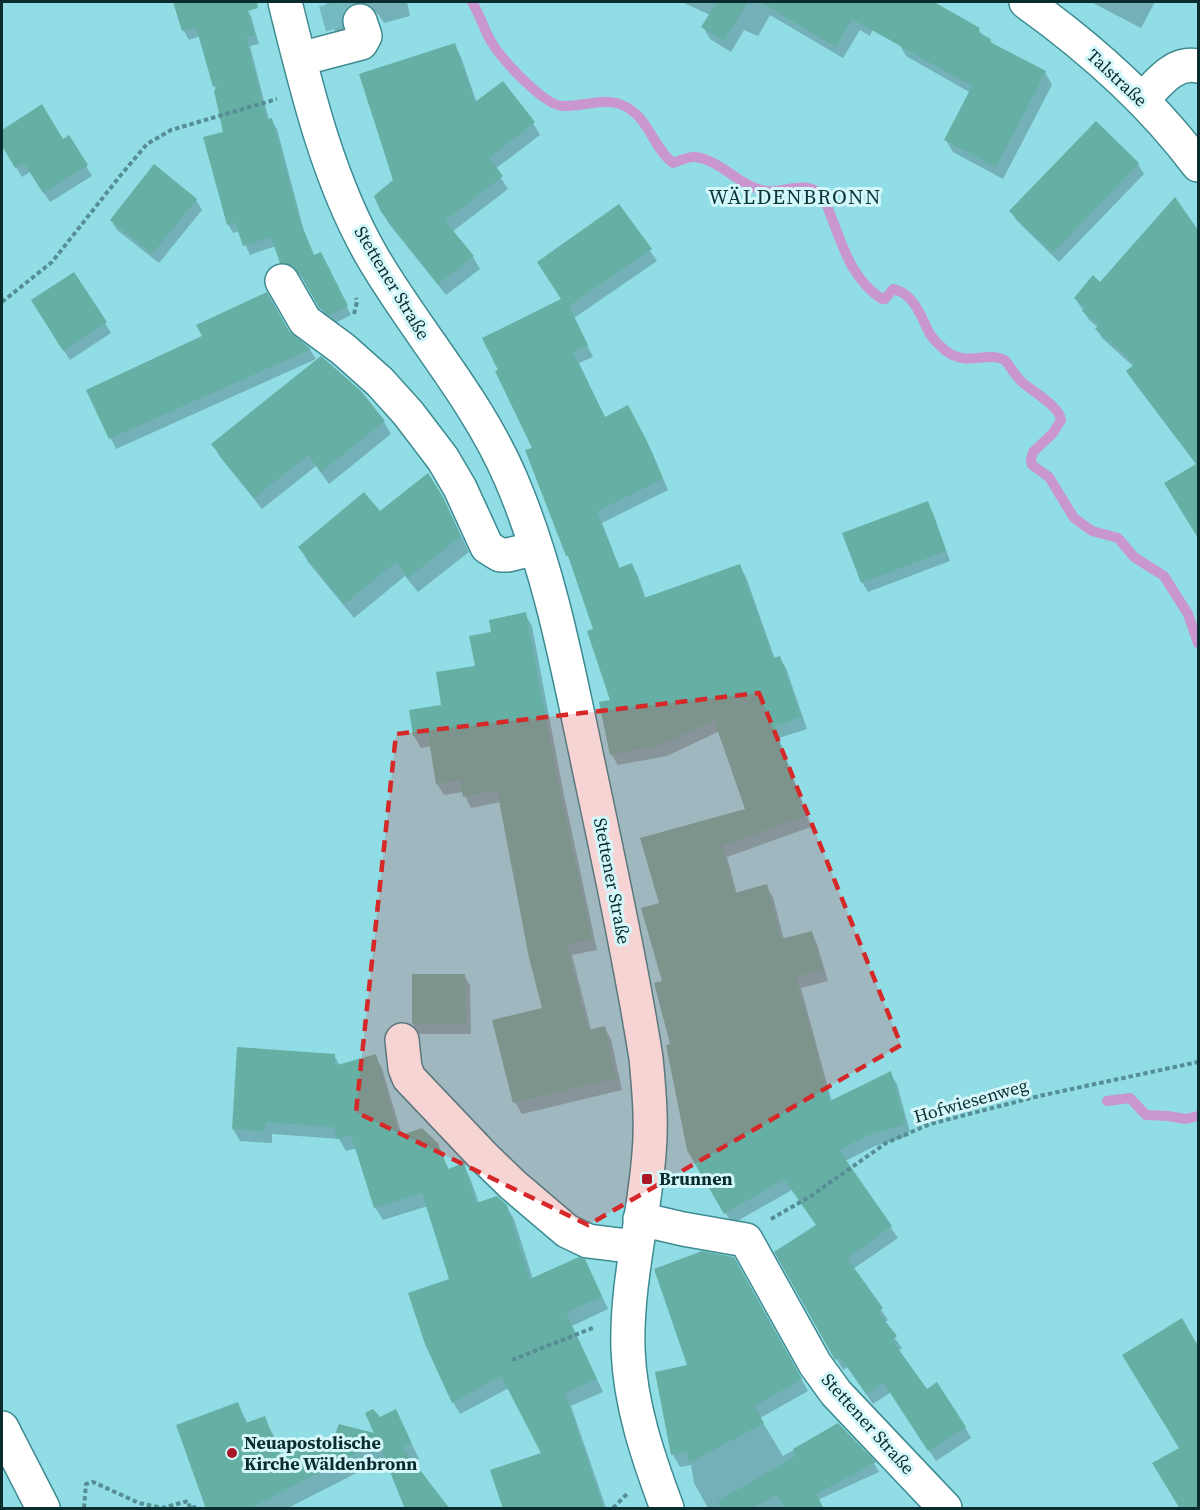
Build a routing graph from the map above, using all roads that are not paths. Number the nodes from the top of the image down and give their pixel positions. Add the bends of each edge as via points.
1 (285, 2) edge
2 (1026, 2) edge
3 (350, 32) dead end
4 (300, 59) junction
5 (1198, 66) edge
6 (1142, 100) junction
7 (1198, 165) edge
8 (282, 280) dead end
9 (536, 548) junction
10 (402, 1040) dead end
11 (638, 1233) junction
12 (2, 1428) edge
13 (43, 1509) edge
14 (667, 1509) edge
15 (945, 1509) edge

1 - 4 street, Stettener Straße
2 - 6 street, Talstraße via 1084,47
3 - 4 street
4 - 9 street, Stettener Straße via 332,169 362,238 488,433 512,480
5 - 6 street via 1174,69
6 - 7 street, Talstraße
8 - 9 street via 305,321 343,349 393,396 443,459 487,548 500,555
9 - 11 street, Stettener Straße via 573,696 644,1049 651,1125
10 - 11 street via 409,1078 513,1185 554,1221 578,1238 599,1244
11 - 14 street, Stettener Straße via 628,1321 629,1370 647,1452
11 - 15 street, Stettener Straße via 683,1229 743,1238 749,1243 815,1364 836,1393
12 - 13 street

